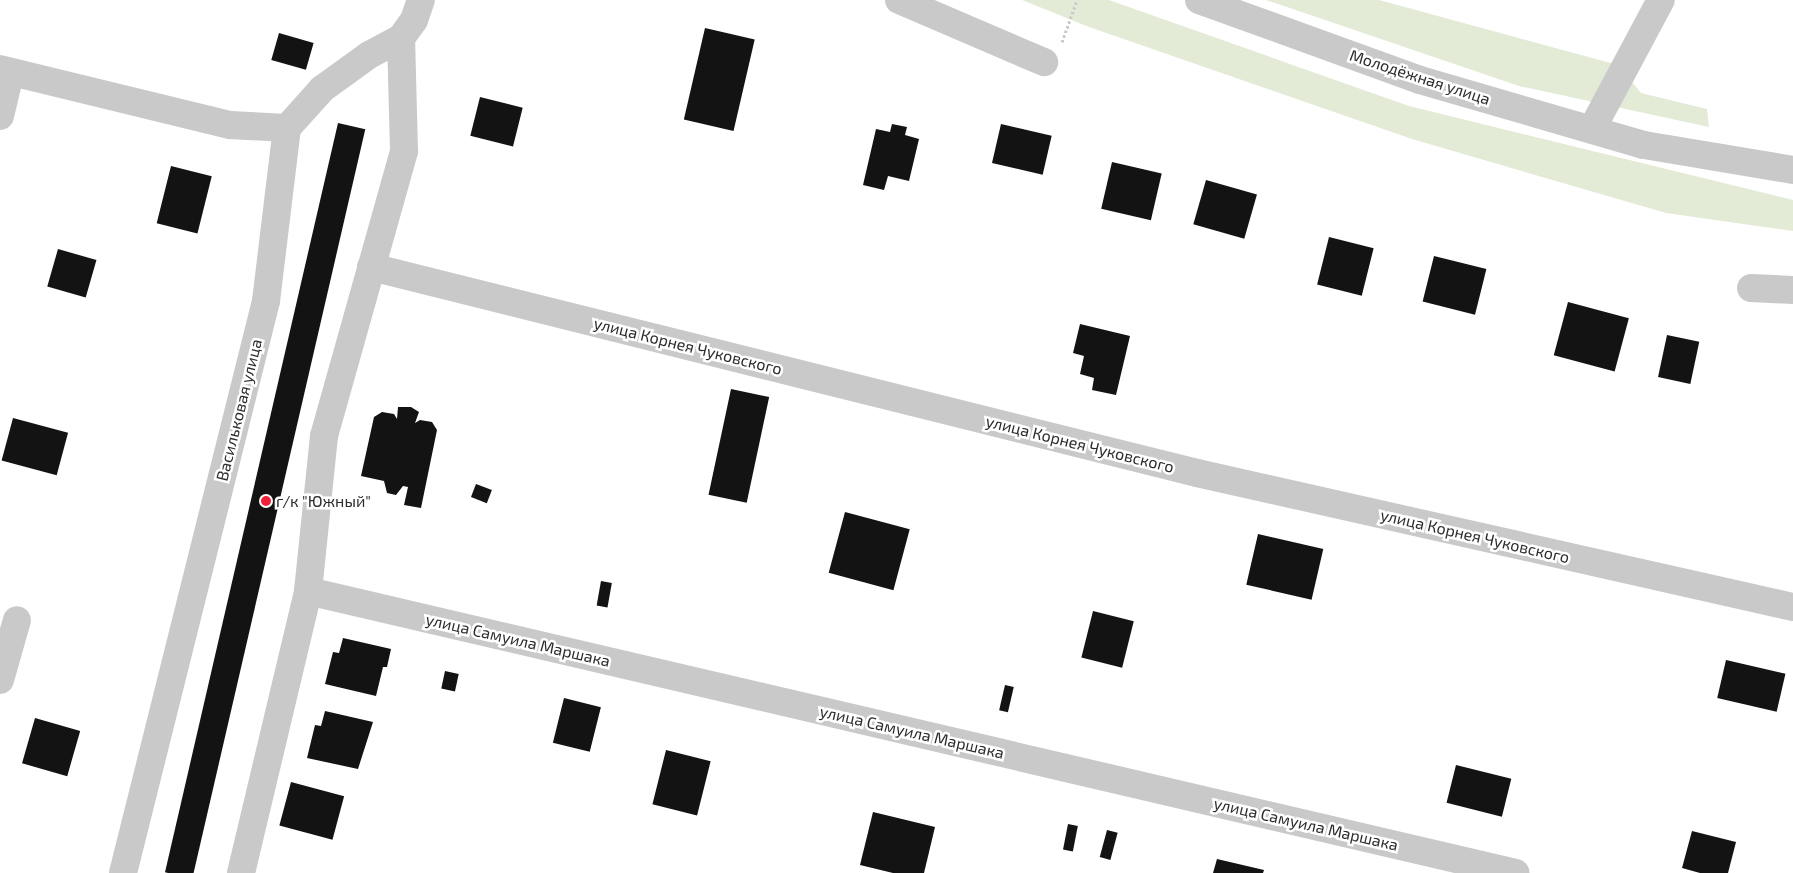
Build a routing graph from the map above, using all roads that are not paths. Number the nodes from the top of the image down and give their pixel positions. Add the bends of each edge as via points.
1 (421, 0) edge
2 (899, 0) edge
3 (1199, 0) edge
4 (1661, 0) edge
5 (401, 38) junction
6 (1052, 53) road end
7 (5, 72) edge
8 (0, 116) edge
9 (287, 128) junction
10 (1592, 129) junction
11 (1793, 170) edge
12 (371, 267) junction
13 (1752, 288) dead end
14 (1793, 290) edge
15 (308, 591) junction
16 (1793, 607) edge
17 (17, 620) dead end
18 (0, 680) edge
19 (123, 873) edge
20 (241, 873) edge
21 (1516, 873) edge

1 - 5 street via 414,20
2 - 6 street
3 - 10 street, Молодёжная улица via 1420,80
4 - 10 street
5 - 9 street via 369,55 322,89
5 - 12 street via 404,151
7 - 8 street
7 - 9 street via 230,125
9 - 19 street, Васильковая улица via 266,301
10 - 11 street, Молодёжная улица via 1644,145
12 - 15 street via 324,436
12 - 16 street, улица Корнея Чуковского via 1197,473
13 - 14 street
15 - 20 street
15 - 21 street, улица Самуила Маршака
17 - 18 street

